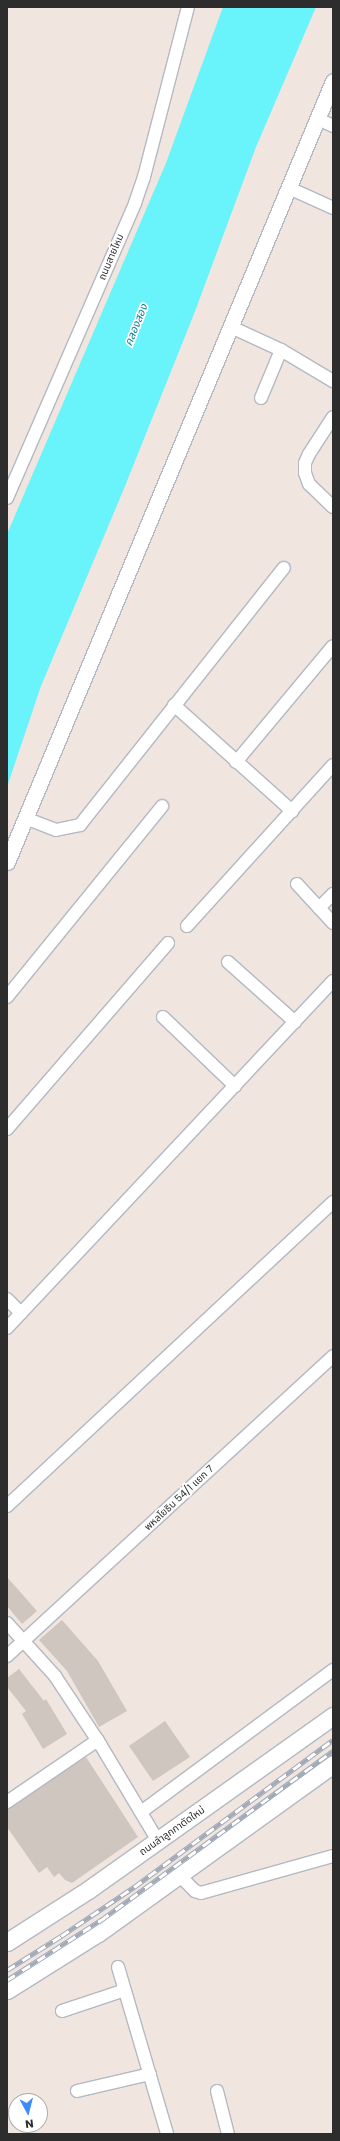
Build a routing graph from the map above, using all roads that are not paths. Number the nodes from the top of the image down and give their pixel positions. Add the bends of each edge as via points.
1 (188, 7) edge
2 (333, 81) edge
3 (318, 119) junction
4 (333, 126) edge
5 (289, 188) junction
6 (333, 208) edge
7 (231, 327) junction
8 (281, 350) junction
9 (333, 381) edge
10 (261, 398) dead end
11 (333, 417) edge
12 (7, 498) edge
13 (333, 507) edge
14 (284, 568) dead end
15 (333, 646) edge
16 (174, 705) junction
17 (236, 762) junction
18 (333, 765) edge
19 (162, 806) dead end
20 (292, 811) junction
21 (26, 818) junction
22 (7, 862) edge
23 (296, 884) dead end
24 (333, 894) edge
25 (319, 908) junction
26 (333, 923) edge
27 (187, 926) dead end
28 (168, 943) dead end
29 (228, 962) dead end
30 (333, 981) edge
31 (7, 997) edge
32 (164, 1017) dead end
33 (295, 1022) junction
34 (235, 1086) junction
35 (7, 1129) edge
36 (333, 1202) edge
37 (7, 1299) edge
38 (21, 1313) junction
39 (7, 1328) edge
40 (333, 1356) edge
41 (7, 1506) edge
42 (7, 1623) edge
43 (24, 1641) junction
44 (7, 1656) edge
45 (333, 1670) edge
46 (333, 1716) edge
47 (98, 1740) junction
48 (333, 1764) edge
49 (7, 1802) edge
50 (140, 1812) junction
51 (158, 1841) junction
52 (333, 1856) edge
53 (179, 1875) junction
54 (7, 1942) edge
55 (118, 1967) dead end
56 (7, 1990) edge
57 (125, 1990) junction
58 (62, 2010) dead end
59 (150, 2074) junction
60 (77, 2091) dead end
61 (217, 2091) dead end
62 (167, 2134) edge
63 (228, 2134) edge

1 - 12 street, ถนนสายไหม via 135,203
2 - 3 street
3 - 4 street
3 - 5 street
5 - 6 street
5 - 7 street
7 - 8 street
7 - 21 street
8 - 9 street
8 - 10 street
11 - 13 street via 305,463 305,474 309,484
14 - 16 street
15 - 17 street
16 - 17 street
16 - 21 street via 80,825 56,830
17 - 20 street
18 - 20 street
19 - 31 street
20 - 27 street
21 - 22 street
23 - 25 street
24 - 25 street
25 - 26 street
28 - 35 street
29 - 33 street
30 - 33 street
32 - 34 street
33 - 34 street
34 - 38 street
36 - 41 street
37 - 38 street
38 - 39 street
40 - 43 street, พหลโยธิน 54/1 แยก 7
42 - 43 street
43 - 44 street, พหลโยธิน 54/1 แยก 7
43 - 47 street via 55,1676
45 - 50 street
46 - 51 main road, ถนนลำลูกกาตัดใหม่
47 - 49 street
47 - 50 street
48 - 53 main road
50 - 51 street
51 - 54 main road, ถนนลำลูกกาตัดใหม่
52 - 53 street via 207,1892 195,1891
53 - 56 main road via 98,1933
55 - 57 street
57 - 58 street
57 - 59 street
59 - 60 street
59 - 62 street
61 - 63 street

